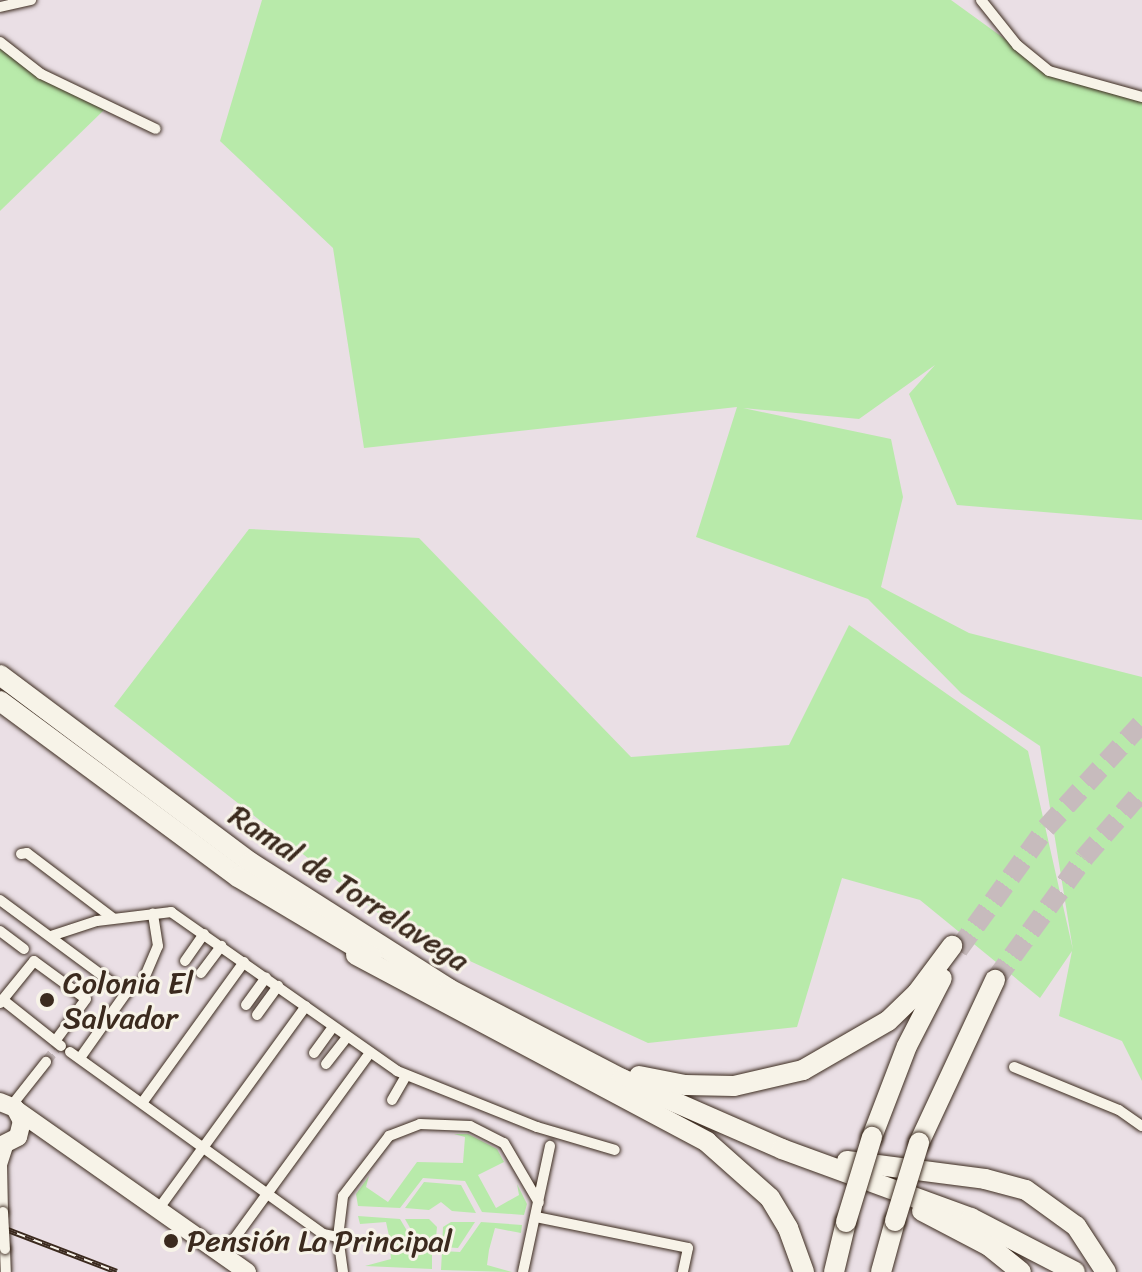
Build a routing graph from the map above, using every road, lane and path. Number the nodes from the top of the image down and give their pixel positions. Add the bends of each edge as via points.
1 (31, 0) edge
2 (981, 0) edge
3 (0, 7) edge
4 (0, 42) edge
5 (1142, 97) edge
6 (156, 129) dead end
7 (0, 675) edge
8 (0, 701) edge
9 (21, 854) dead end
10 (250, 862) junction
11 (0, 900) edge
12 (153, 913) junction
13 (113, 918) junction
14 (0, 931) edge
15 (324, 932) junction
16 (204, 934) junction
17 (51, 936) junction
18 (221, 946) junction
19 (31, 954) dead end
20 (185, 961) dead end
21 (244, 962) junction
22 (201, 973) dead end
23 (266, 977) junction
24 (995, 980) tunnel mouth
25 (143, 981) dead end
26 (278, 986) junction
27 (2, 1001) edge
28 (246, 1005) dead end
29 (306, 1006) junction
30 (257, 1015) dead end
31 (333, 1027) junction
32 (347, 1037) junction
33 (61, 1046) junction
34 (314, 1053) dead end
35 (370, 1053) junction
36 (80, 1058) junction
37 (46, 1062) tunnel mouth
38 (326, 1064) dead end
39 (1014, 1067) dead end
40 (406, 1076) junction
41 (392, 1100) dead end
42 (142, 1103) junction
43 (6, 1104) edge
44 (1142, 1126) edge
45 (755, 1135) junction
46 (9, 1142) edge
47 (63, 1144) junction
48 (550, 1146) dead end
49 (204, 1148) junction
50 (615, 1150) dead end
51 (0, 1182) edge
52 (267, 1194) junction
53 (539, 1203) junction
54 (157, 1211) junction
55 (902, 1216) junction
56 (536, 1217) junction
57 (338, 1237) junction
58 (221, 1257) junction
59 (1102, 1263) edge
60 (6, 1272) edge
61 (247, 1272) edge
62 (343, 1272) edge
63 (523, 1272) edge
64 (683, 1272) edge
65 (804, 1272) edge
66 (834, 1272) edge
67 (881, 1272) edge
68 (892, 1272) edge
69 (1021, 1272) edge
70 (1057, 1272) edge
71 (1075, 1272) edge

1 - 3 street
2 - 5 street via 1017,45 1049,71
4 - 6 street via 41,74
7 - 10 highway, Ramal de Torrelavega
8 - 15 highway, Ramal de Torrelavega via 151,816
9 - 13 street via 27,853
10 - 45 highway, Ramal de Torrelavega via 449,989 564,1052
10 - 66 highway, bridge via 422,968 556,1041 636,1075 685,1085 758,1082 824,1061 871,1035 904,1007 955,948 907,1046 872,1137
11 - 17 street
12 - 13 street
12 - 16 street via 171,912
12 - 25 street via 158,946
13 - 17 street
14 - 19 street
15 - 55 highway, Ramal de Torrelavega via 534,1047
15 - 65 highway via 514,1043 707,1142 770,1198
16 - 18 street
16 - 20 street
17 - 36 street via 126,993
18 - 21 street
18 - 22 street
21 - 23 street
21 - 42 street
23 - 26 street
23 - 28 street
24 - 55 highway, bridge via 919,1143
26 - 29 street
26 - 30 street
27 - 33 street
27 - 33 street via 34,961 86,999
29 - 31 street
29 - 49 street
31 - 32 street
31 - 34 street
32 - 35 street
32 - 38 street
33 - 36 street
35 - 40 street
35 - 52 street
36 - 42 street
37 - 43 street
39 - 44 street via 1119,1110
40 - 41 street
40 - 50 street via 537,1127
42 - 49 street
43 - 46 highway
43 - 47 highway
45 - 59 highway via 880,1169 1007,1183 1051,1203
45 - 71 highway via 971,1218
46 - 47 highway via 44,1136
46 - 51 street
47 - 54 highway
48 - 53 street
49 - 52 street
49 - 54 street
51 - 60 street, bridge
52 - 57 street via 323,1234
52 - 58 street
53 - 56 street
53 - 57 street via 499,1140 470,1126 420,1124 389,1136 343,1196
54 - 58 highway
55 - 67 highway
55 - 68 highway
55 - 69 highway via 989,1246
55 - 70 highway via 987,1232
56 - 63 street
56 - 64 street via 688,1248
57 - 62 street
58 - 61 highway

